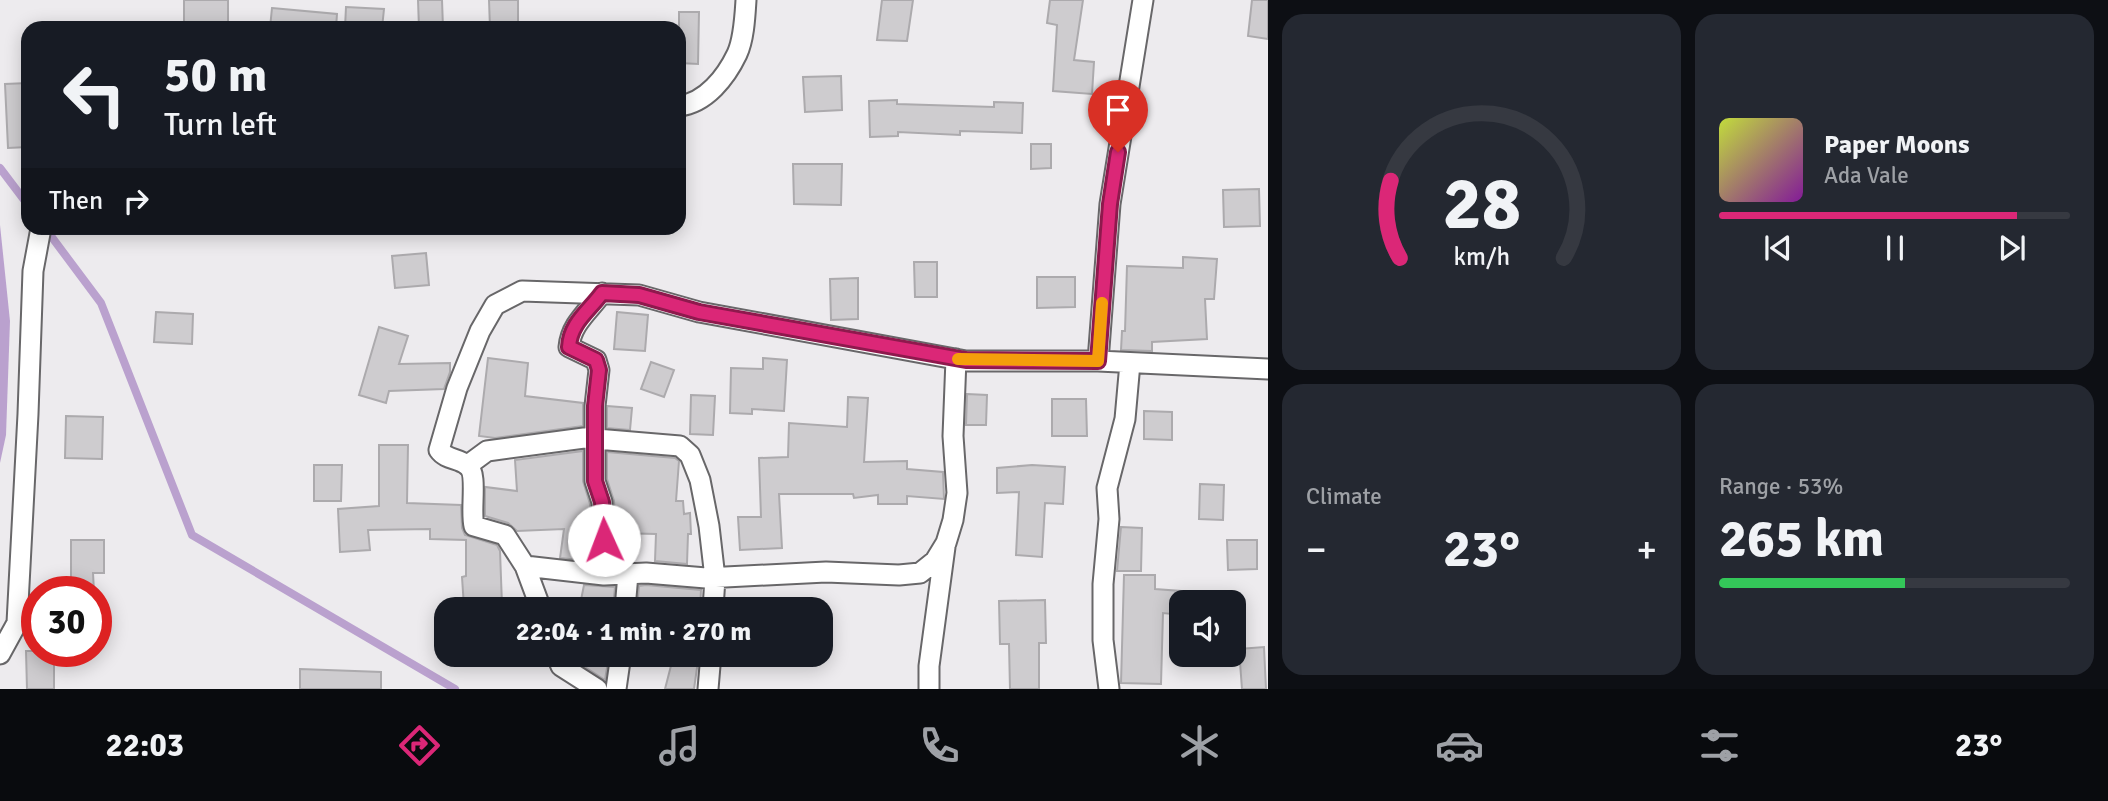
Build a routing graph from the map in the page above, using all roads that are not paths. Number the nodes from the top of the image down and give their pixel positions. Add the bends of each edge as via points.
1 (746, 0) edge
2 (1143, 0) edge
3 (686, 105) edge
4 (39, 236) edge
5 (602, 293) junction
6 (956, 359) junction
7 (1098, 361) junction
8 (1130, 363) junction
9 (1268, 369) edge
10 (594, 439) junction
11 (468, 465) junction
12 (946, 543) junction
13 (525, 566) junction
14 (600, 574) junction
15 (628, 574) junction
16 (715, 578) junction
17 (537, 597) edge
18 (626, 597) edge
19 (714, 597) edge
20 (0, 654) edge
21 (563, 667) edge
22 (619, 667) edge
23 (710, 667) edge
24 (597, 689) edge
25 (616, 689) edge
26 (708, 689) edge
27 (929, 689) edge
28 (1109, 689) edge

1 - 3 street via 738,52 720,82
2 - 7 street via 1110,204
4 - 20 street via 33,271 17,623
5 - 6 street via 639,295 699,312
5 - 10 street via 576,323 569,347 596,360 599,370
5 - 11 street via 522,290 495,305 457,388 439,450
6 - 7 street
6 - 12 street via 953,436 957,493
7 - 8 street
8 - 9 street
8 - 28 street via 1125,419 1107,488 1103,639
10 - 11 street via 487,451
10 - 14 street via 595,481 603,514
10 - 16 street via 680,446 691,455 709,526
11 - 13 street via 473,473 474,526 505,535
12 - 16 street via 936,561 920,573
12 - 27 street
13 - 14 street
13 - 17 street
14 - 15 street
15 - 16 street
15 - 18 street
16 - 19 street
21 - 24 street
22 - 25 street
23 - 26 street

